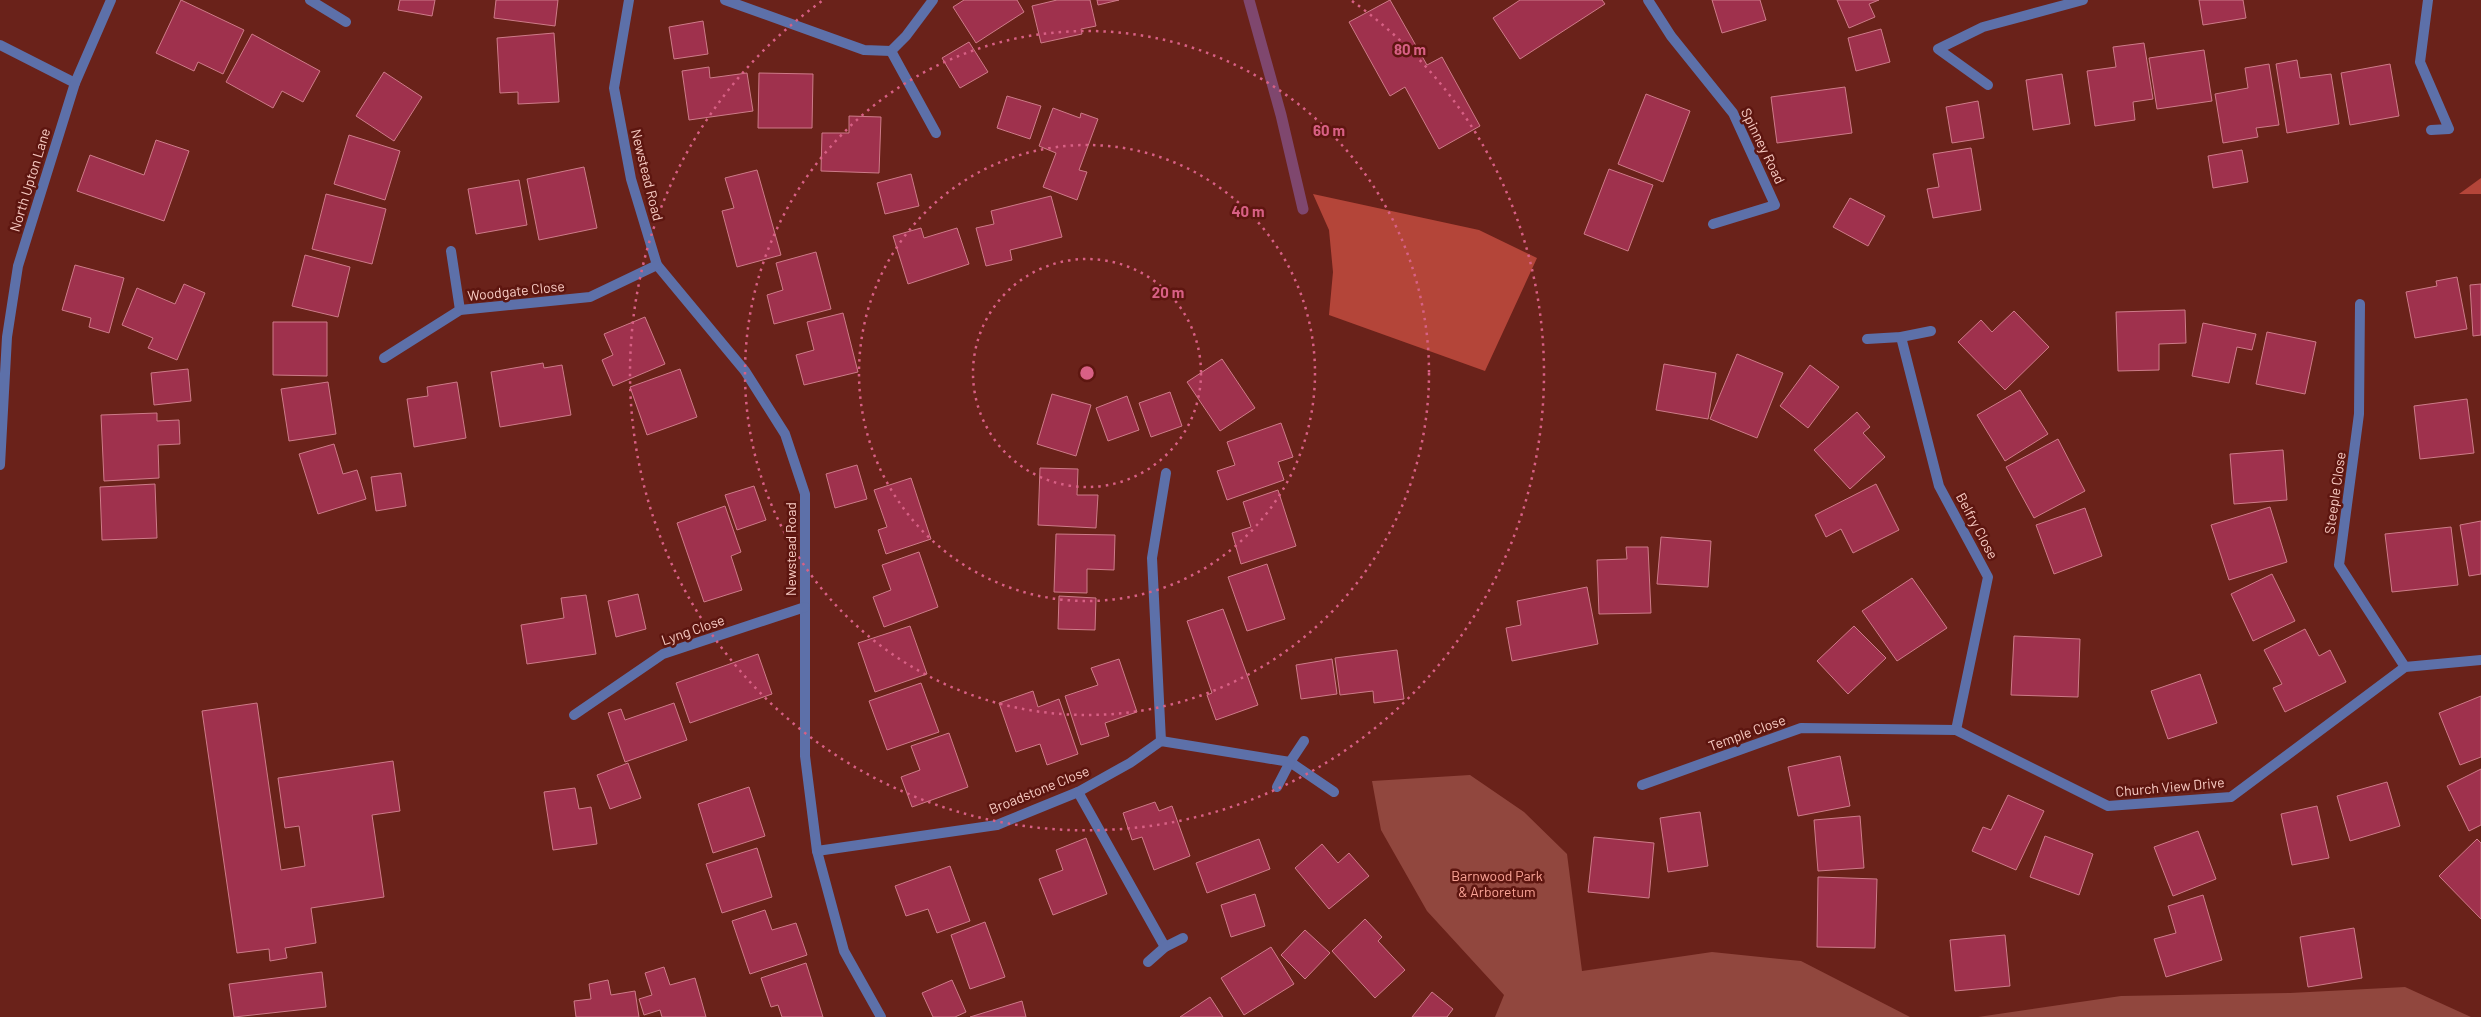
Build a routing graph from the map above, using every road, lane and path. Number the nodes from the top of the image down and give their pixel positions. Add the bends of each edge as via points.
1 (111, 0) edge
2 (310, 0) edge
3 (629, 0) edge
4 (725, 0) edge
5 (933, 0) edge
6 (1648, 0) edge
7 (2083, 0) edge
8 (2428, 0) edge
9 (346, 22) dead end
10 (0, 45) edge
11 (891, 51) junction
12 (75, 83) junction
13 (1988, 85) dead end
14 (2432, 130) dead end
15 (936, 133) dead end
16 (1713, 224) dead end
17 (451, 251) dead end
18 (657, 264) junction
19 (2360, 304) dead end
20 (460, 310) junction
21 (1931, 331) dead end
22 (1901, 337) junction
23 (1867, 338) dead end
24 (384, 358) dead end
25 (0, 465) edge
26 (1166, 474) dead end
27 (805, 607) junction
28 (2481, 660) edge
29 (2405, 667) junction
30 (574, 715) dead end
31 (1956, 730) junction
32 (1161, 741) junction
33 (1304, 741) dead end
34 (1290, 762) junction
35 (1642, 785) dead end
36 (1277, 787) dead end
37 (1078, 792) junction
38 (1334, 792) dead end
39 (817, 851) junction
40 (1183, 938) dead end
41 (1165, 947) junction
42 (1148, 962) dead end
43 (881, 1017) edge

1 - 12 street, North Upton Lane
2 - 9 street
3 - 18 street, Newstead Road via 614,88 631,179
4 - 11 street via 864,50
5 - 11 street
6 - 16 street, Spinney Road via 1671,36 1733,113 1776,205
7 - 13 street via 1983,28 1938,48
8 - 14 street via 2420,62 2448,129
10 - 12 street
11 - 15 street
12 - 25 street, North Upton Lane via 18,266 7,337
17 - 20 street
18 - 20 street, Woodgate Close via 590,297
18 - 27 street, Newstead Road via 745,371 785,434 805,494
19 - 29 street, Steeple Close via 2359,414 2338,564
20 - 24 street, Woodgate Close
21 - 22 street
22 - 23 street
22 - 31 street, Belfry Close via 1939,486 1988,577
26 - 32 street via 1152,558
27 - 30 street, Lyng Close via 663,654
27 - 39 street, Newstead Road via 805,756
28 - 29 street
29 - 31 street, Church View Drive via 2231,797 2108,806
31 - 35 street, Temple Close via 1801,728
32 - 34 street
32 - 37 street, Broadstone Close via 1130,763
33 - 34 street
34 - 36 street
34 - 38 street
37 - 39 street, Broadstone Close via 997,825
37 - 41 street
39 - 43 street, Newstead Road via 844,951
40 - 41 street
41 - 42 street

